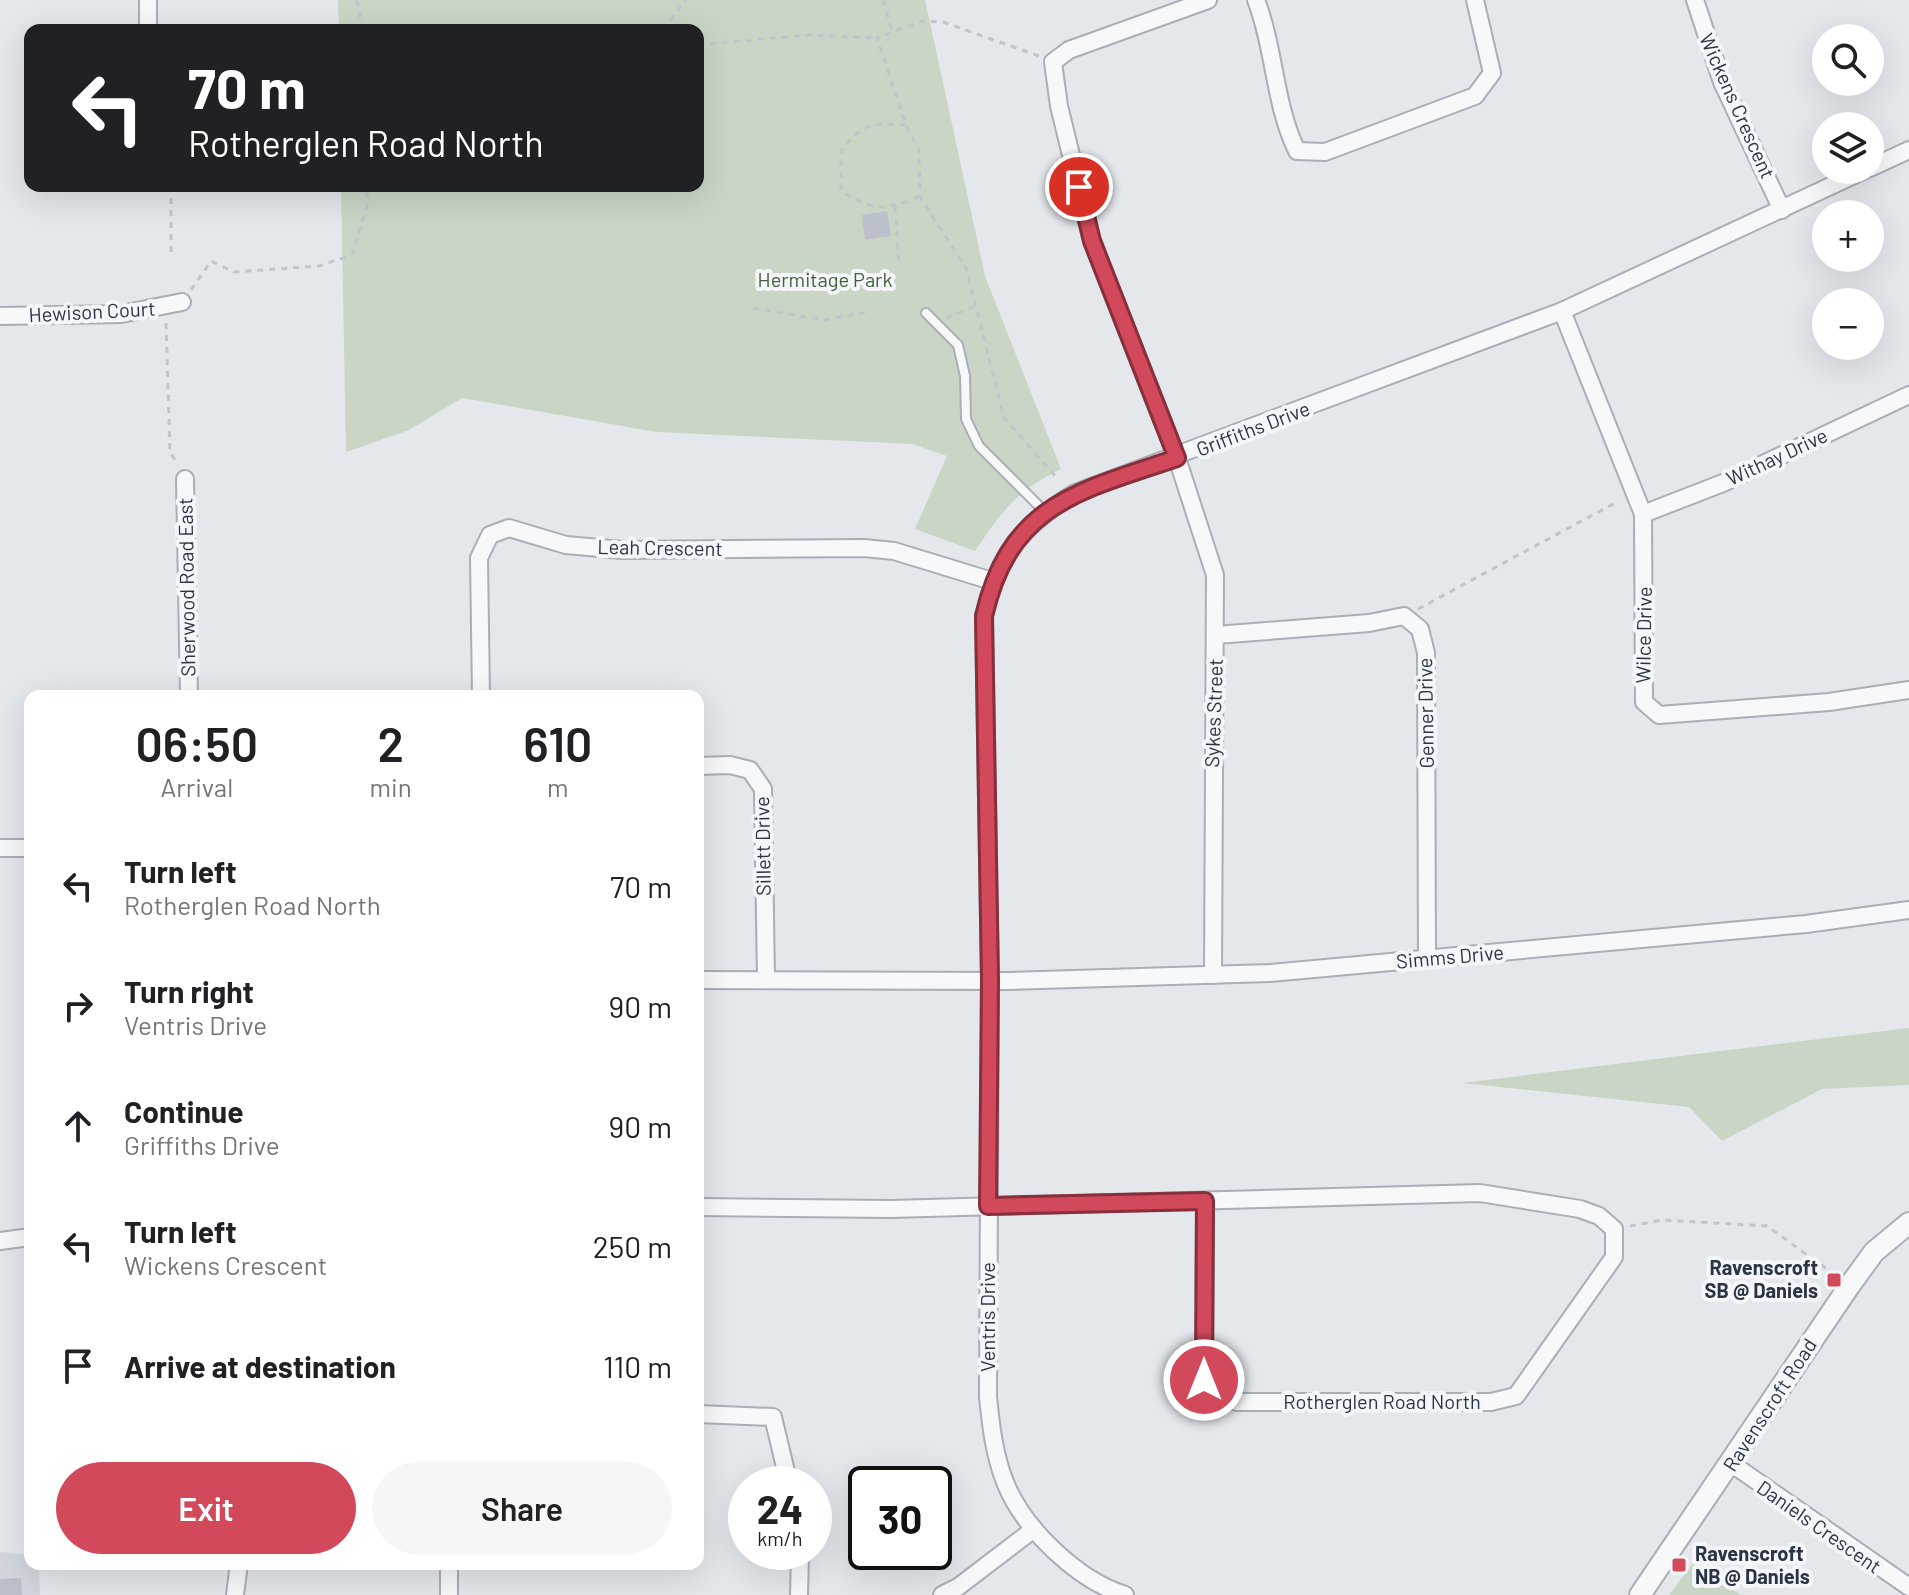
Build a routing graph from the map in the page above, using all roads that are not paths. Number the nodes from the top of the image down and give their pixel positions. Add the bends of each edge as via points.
1 (148, 0) edge
2 (1208, 0) edge
3 (1256, 0) edge
4 (1475, 0) edge
5 (1695, 0) edge
6 (148, 24) edge
7 (1909, 150) edge
8 (1884, 161) edge
9 (1836, 184) edge
10 (1782, 210) junction
11 (174, 305) road end
12 (1562, 311) junction
13 (926, 313) dead end
14 (0, 316) edge
15 (1909, 395) edge
16 (1177, 458) junction
17 (185, 479) road end
18 (1045, 512) junction
19 (1643, 514) junction
20 (992, 581) junction
21 (1216, 635) junction
22 (189, 690) edge
23 (481, 690) edge
24 (1909, 690) edge
25 (704, 766) edge
26 (0, 848) edge
27 (24, 848) edge
28 (1909, 910) edge
29 (1427, 960) junction
30 (1213, 975) junction
31 (766, 979) junction
32 (704, 980) edge
33 (990, 980) junction
34 (1205, 1201) junction
35 (988, 1206) junction
36 (704, 1207) edge
37 (1909, 1223) edge
38 (24, 1238) edge
39 (0, 1241) edge
40 (704, 1414) edge
41 (1732, 1464) junction
42 (785, 1466) edge
43 (1034, 1529) junction
44 (238, 1570) edge
45 (449, 1570) edge
46 (800, 1570) edge
47 (1909, 1587) edge
48 (235, 1595) edge
49 (449, 1595) edge
50 (799, 1595) edge
51 (942, 1595) edge
52 (1125, 1595) edge
53 (1640, 1595) edge

1 - 6 street
2 - 16 street via 1069,50 1053,62 1092,241
3 - 4 street via 1284,125 1297,151 1325,152 1475,96 1492,73
5 - 10 street, Wickens Crescent via 1722,82
7 - 8 street, Griffiths Drive
9 - 10 street, Griffiths Drive
10 - 12 street, Griffiths Drive
11 - 14 street, Hewison Court via 121,314
12 - 16 street, Griffiths Drive
12 - 19 street, Wilce Drive
13 - 18 lane via 958,345 966,419 979,446
15 - 19 street, Withay Drive via 1723,483
16 - 18 street, Griffiths Drive via 1075,493
16 - 21 street, Sykes Street via 1215,575
17 - 22 street, Sherwood Road East
18 - 20 street, Griffiths Drive via 1012,543
19 - 24 street, Wilce Drive via 1644,702 1659,715
20 - 23 street, Leah Crescent via 894,551 622,550 566,545 509,528 490,535 479,558
20 - 33 street, Griffiths Drive via 984,616
21 - 29 street, Genner Drive via 1404,616 1420,629 1426,653
21 - 30 street, Sykes Street
25 - 31 street, Sillett Drive via 750,770 763,789
26 - 27 street
28 - 29 street, Simms Drive
29 - 30 street, Simms Drive
30 - 33 street, Simms Drive
31 - 32 street
31 - 33 street
33 - 35 street, Ventris Drive
34 - 34 street, Rotherglen Road North via 1204,1380 1218,1396 1237,1402 1491,1402 1516,1396 1614,1257 1614,1229 1599,1216 1480,1193
34 - 35 street
35 - 36 street
35 - 43 street, Ventris Drive via 993,1445 1006,1485
37 - 41 street, Ravenscroft Road via 1874,1252
38 - 39 street
40 - 42 street via 773,1417
41 - 47 street, Daniels Crescent
41 - 53 street, Ravenscroft Road
43 - 51 street
43 - 52 street, Ventris Drive via 1090,1577
44 - 48 street
45 - 49 street
46 - 50 street

